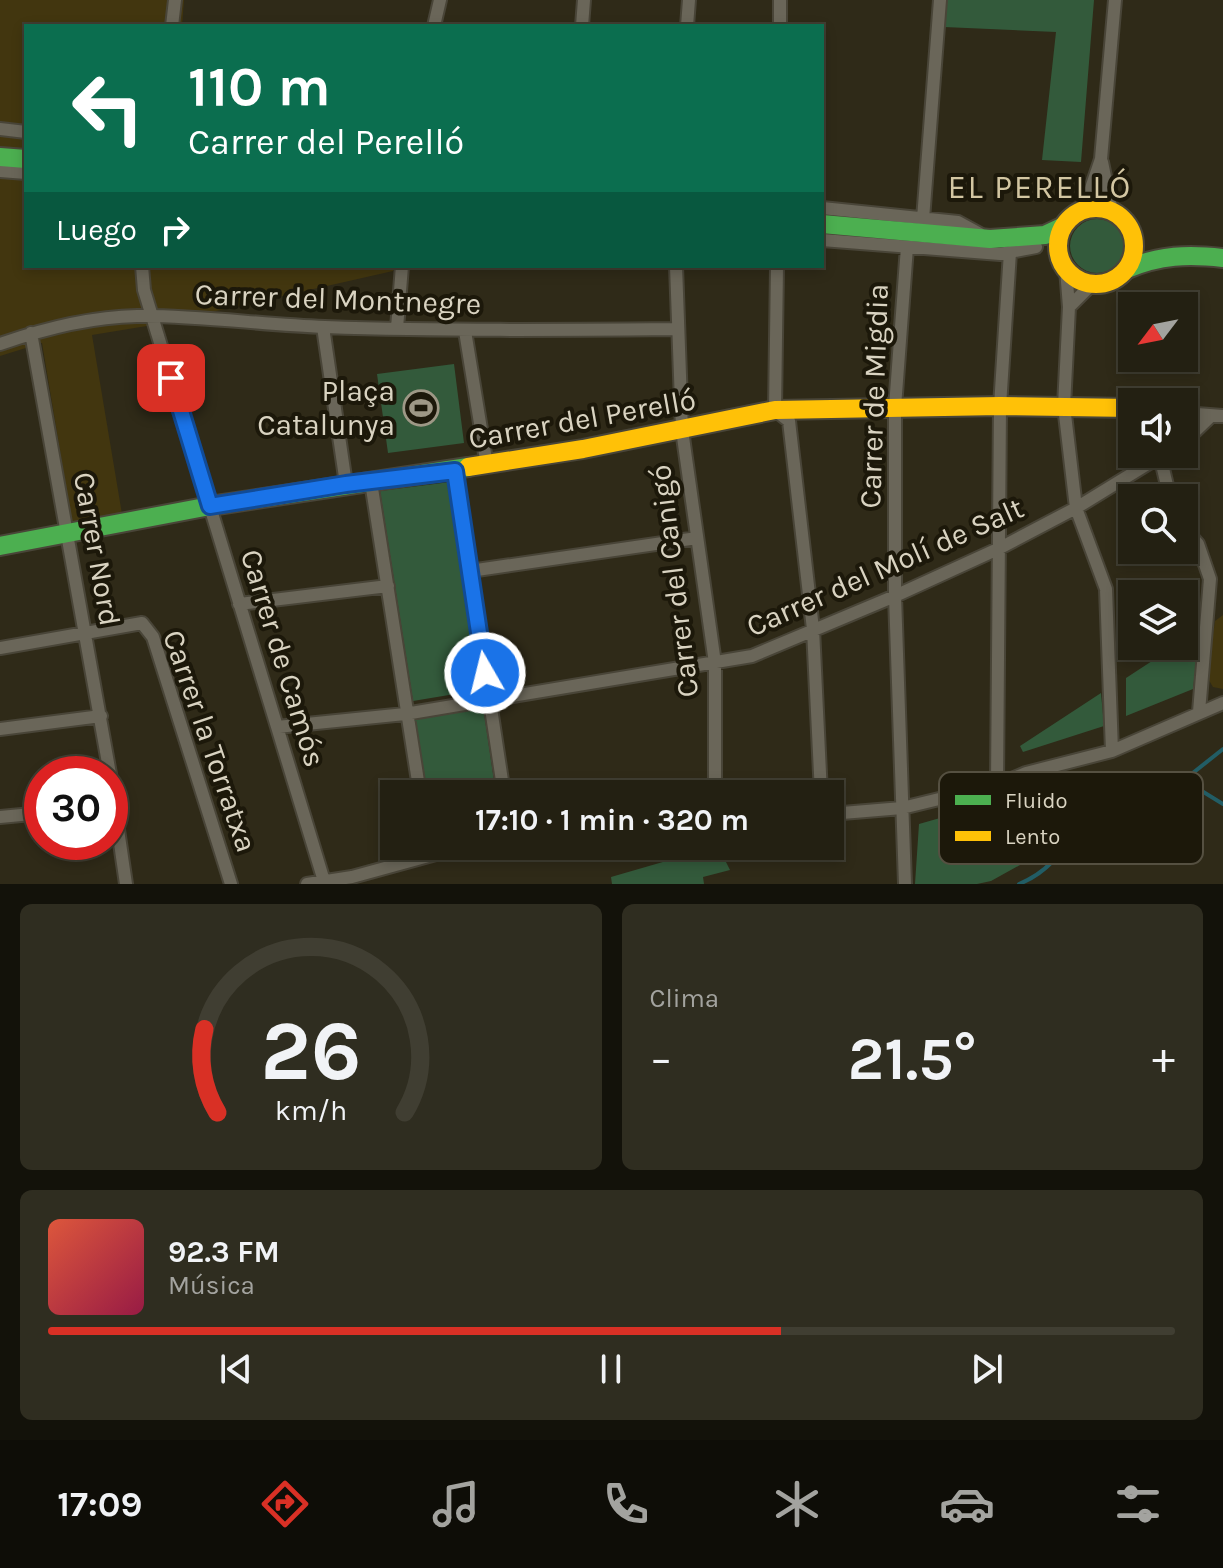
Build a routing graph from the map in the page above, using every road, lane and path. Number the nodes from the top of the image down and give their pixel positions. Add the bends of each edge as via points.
1 (175, 0) edge
2 (440, 0) edge
3 (584, 0) edge
4 (689, 0) edge
5 (780, 0) edge
6 (940, 0) edge
7 (1115, 0) edge
8 (172, 24) edge
9 (434, 24) edge
10 (582, 24) edge
11 (687, 24) edge
12 (780, 24) edge
13 (0, 129) edge
14 (24, 132) edge
15 (0, 144) edge
16 (24, 147) edge
17 (0, 157) edge
18 (24, 159) edge
19 (1101, 159) junction
20 (0, 171) edge
21 (24, 173) edge
22 (824, 208) edge
23 (1084, 209) junction
24 (1112, 211) junction
25 (923, 219) junction
26 (824, 224) edge
27 (1062, 227) junction
28 (1132, 232) junction
29 (990, 239) junction
30 (824, 240) edge
31 (1020, 244) junction
32 (907, 247) junction
33 (1223, 248) edge
34 (1169, 254) junction
35 (1210, 256) edge
36 (1063, 263) junction
37 (142, 268) edge
38 (402, 268) edge
39 (676, 268) edge
40 (777, 268) edge
41 (1127, 269) junction
42 (1223, 271) edge
43 (1092, 284) junction
44 (1069, 307) junction
45 (152, 317) junction
46 (323, 327) junction
47 (397, 328) junction
48 (677, 329) junction
49 (465, 331) junction
50 (31, 333) junction
51 (0, 344) edge
52 (1000, 406) junction
53 (1069, 406) junction
54 (895, 407) junction
55 (1118, 408) edge
56 (775, 410) junction
57 (1217, 416) edge
58 (682, 430) junction
59 (1198, 431) edge
60 (487, 466) junction
61 (1141, 468) edge
62 (455, 471) junction
63 (371, 482) junction
64 (346, 484) junction
65 (210, 506) junction
66 (1076, 508) junction
67 (68, 533) junction
68 (697, 538) junction
69 (1198, 544) edge
70 (0, 546) edge
71 (1000, 548) junction
72 (470, 571) junction
73 (388, 586) junction
74 (895, 596) junction
75 (239, 604) junction
76 (813, 629) junction
77 (86, 632) junction
78 (0, 648) edge
79 (715, 663) junction
80 (489, 699) junction
81 (1223, 703) edge
82 (1199, 712) junction
83 (405, 714) junction
84 (101, 716) junction
85 (277, 727) junction
86 (0, 729) edge
87 (1112, 751) junction
88 (107, 756) edge
89 (997, 772) edge
90 (1030, 772) edge
91 (417, 780) edge
92 (502, 780) edge
93 (715, 780) edge
94 (820, 780) edge
95 (939, 799) edge
96 (902, 808) junction
97 (844, 813) edge
98 (24, 815) edge
99 (0, 817) edge
100 (122, 860) edge
101 (403, 860) edge
102 (324, 881) junction
103 (126, 884) edge
104 (231, 884) edge
105 (307, 884) edge
106 (905, 884) edge

1 - 8 street
2 - 9 street
3 - 10 street
4 - 11 street
5 - 12 street
6 - 25 street
7 - 19 street
13 - 14 street
15 - 16 street
17 - 18 street
19 - 23 street
19 - 24 street
20 - 21 street
22 - 25 street
23 - 24 street
23 - 27 street
24 - 28 street
25 - 29 street via 958,222
26 - 29 street
27 - 31 street
27 - 36 street via 1058,242
28 - 34 street
28 - 41 street via 1134,251
29 - 31 street
30 - 32 street
31 - 32 street
31 - 36 street
31 - 52 street
32 - 54 street, Carrer de Migdia
33 - 35 street
34 - 35 street
34 - 41 street
35 - 42 street
36 - 43 street via 1078,279
36 - 44 street
37 - 45 street, Carrer de Camós
38 - 47 street
39 - 48 street, Carrer del Canigó
40 - 56 street
41 - 43 street via 1111,281
43 - 44 street
44 - 53 street
45 - 46 street, Carrer del Montnegre
45 - 50 street, Carrer del Montnegre
45 - 65 street, Carrer de Camós
46 - 47 street, Carrer del Montnegre
46 - 64 street
47 - 49 street, Carrer del Montnegre
48 - 49 street, Carrer del Montnegre
48 - 58 street, Carrer del Canigó
49 - 60 street
50 - 51 street, Carrer del Montnegre
50 - 67 street, Carrer Nord
52 - 53 street, Carrer del Perelló
52 - 54 street, Carrer del Perelló
52 - 71 street
53 - 55 street, Carrer del Perelló
53 - 66 street
54 - 56 street, Carrer del Perelló
54 - 74 street, Carrer de Migdia
56 - 58 street, Carrer del Perelló
56 - 76 street via 789,421
57 - 59 street
58 - 60 street, Carrer del Perelló
58 - 68 street, Carrer del Canigó
60 - 62 street, Carrer del Perelló
61 - 66 street, Carrer del Molí de Salt
62 - 63 street, Carrer del Perelló
62 - 72 street
63 - 64 street, Carrer del Perelló
63 - 73 street
64 - 65 street, Carrer del Perelló
65 - 67 street, Carrer del Perelló
65 - 75 street, Carrer de Camós
66 - 71 street, Carrer del Molí de Salt
66 - 87 street via 1106,589
67 - 70 street, Carrer del Perelló
67 - 77 street, Carrer Nord
68 - 72 street
68 - 79 street, Carrer del Canigó
69 - 82 street via 1210,579
71 - 74 street, Carrer del Molí de Salt
71 - 89 street
72 - 80 street
73 - 75 street
73 - 83 street
74 - 76 street, Carrer del Molí de Salt
74 - 96 street, Carrer de Migdia
75 - 85 street, Carrer de Camós
76 - 79 street, Carrer del Molí de Salt via 752,656
76 - 94 street
77 - 78 street
77 - 84 street, Carrer Nord
77 - 104 street, Carrer la Torratxa via 142,623 153,637
79 - 80 street, Carrer del Molí de Salt
79 - 93 street, Carrer del Canigó
80 - 83 street, Carrer del Molí de Salt
80 - 92 street
81 - 82 street
82 - 87 street
83 - 85 street, Carrer del Molí de Salt
83 - 91 street
84 - 86 street
84 - 88 street, Carrer Nord
85 - 102 street, Carrer de Camós
87 - 90 street
95 - 96 street
96 - 97 street
96 - 106 street, Carrer de Migdia
98 - 99 street
100 - 103 street, Carrer Nord
101 - 102 street
102 - 105 street

